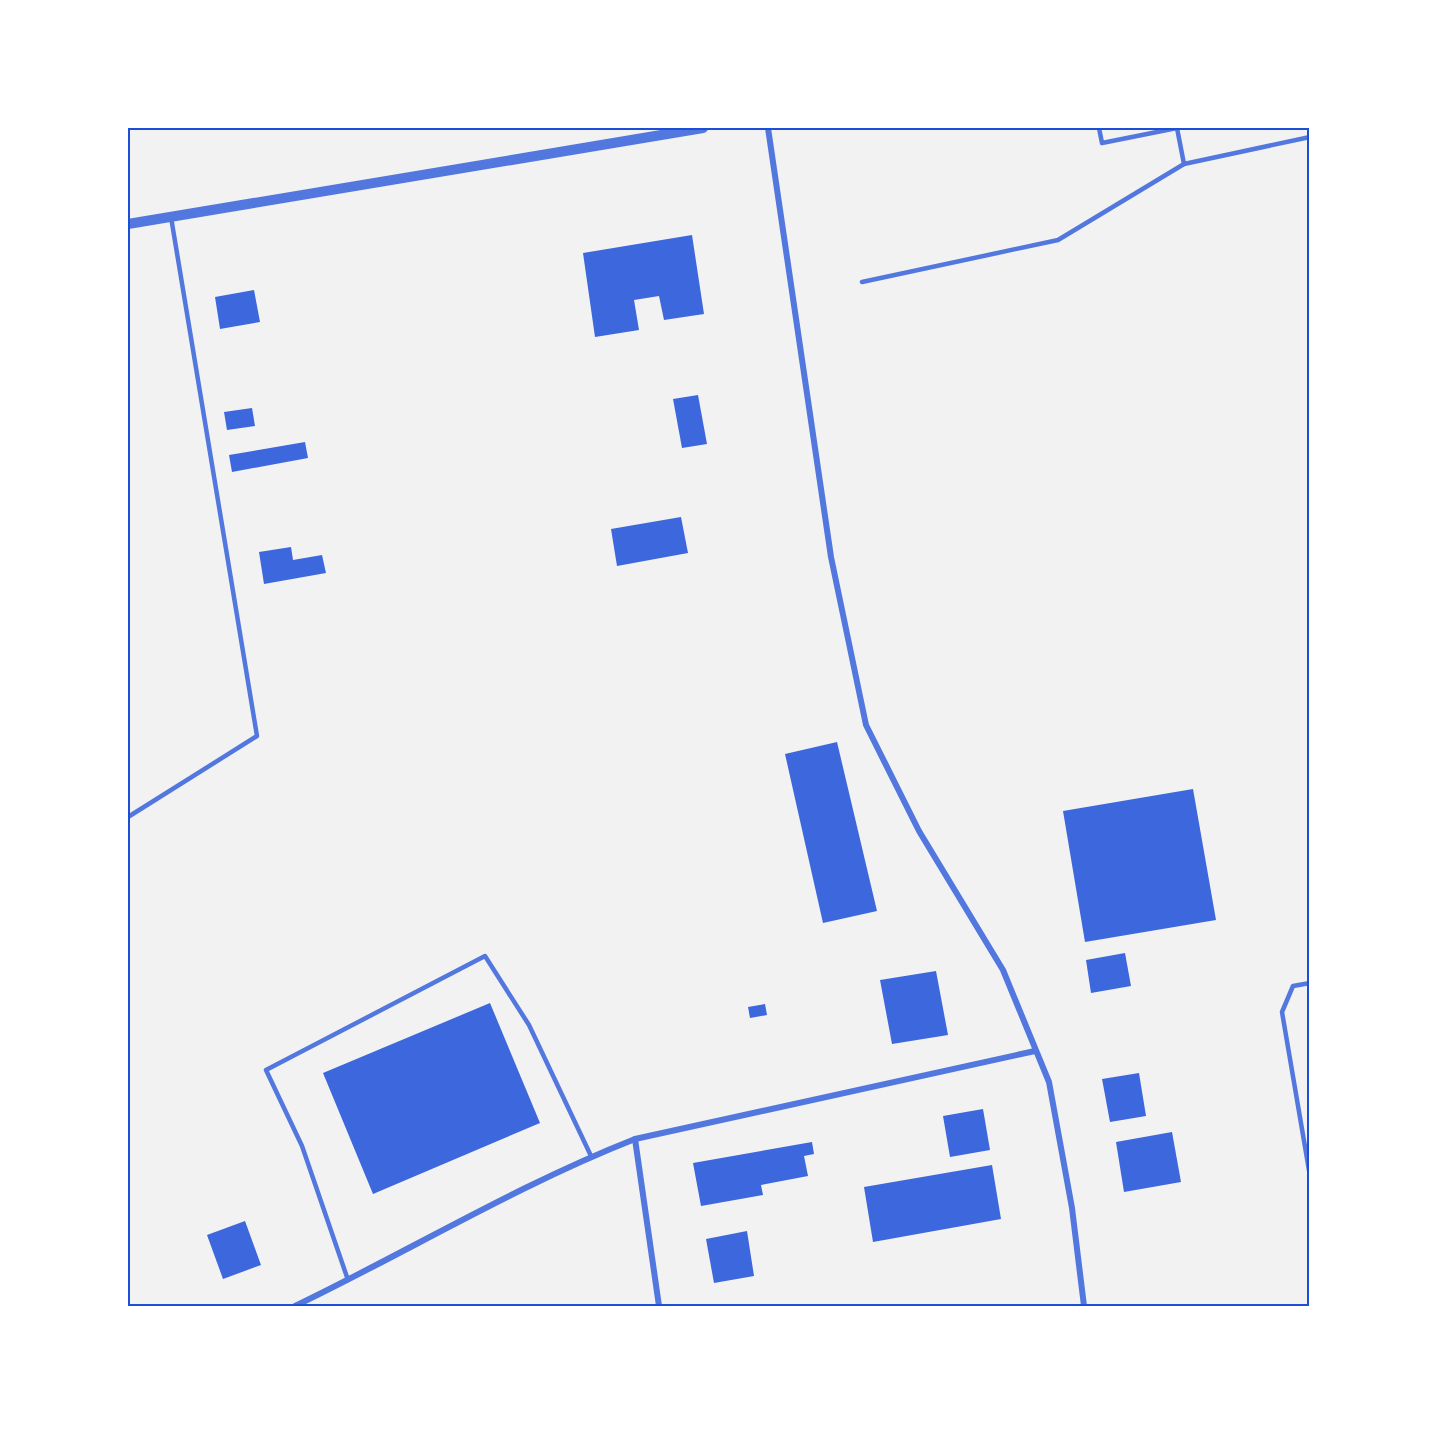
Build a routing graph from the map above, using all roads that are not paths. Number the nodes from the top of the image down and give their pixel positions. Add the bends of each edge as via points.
1 (703, 128) edge
2 (768, 128) edge
3 (1099, 128) edge
4 (1177, 128) edge
5 (1310, 137) edge
6 (1184, 164) junction
7 (171, 217) junction
8 (128, 224) edge
9 (862, 282) dead end
10 (128, 817) edge
11 (1310, 983) edge
12 (1035, 1051) junction
13 (636, 1139) junction
14 (591, 1156) junction
15 (1310, 1176) edge
16 (348, 1281) junction
17 (295, 1306) edge
18 (659, 1306) edge
19 (1084, 1306) edge

1 - 7 street
2 - 12 street via 831,557 866,725 919,831 1003,970
3 - 4 lane via 1102,143
4 - 6 lane
5 - 6 lane
6 - 9 lane via 1058,240
7 - 8 street
7 - 10 lane via 257,736
11 - 15 lane via 1293,986 1282,1012
12 - 13 street
12 - 19 street via 1048,1082 1072,1208
13 - 14 street
13 - 18 street
14 - 16 street
14 - 16 lane via 529,1025 485,956 266,1070 302,1146
16 - 17 street

